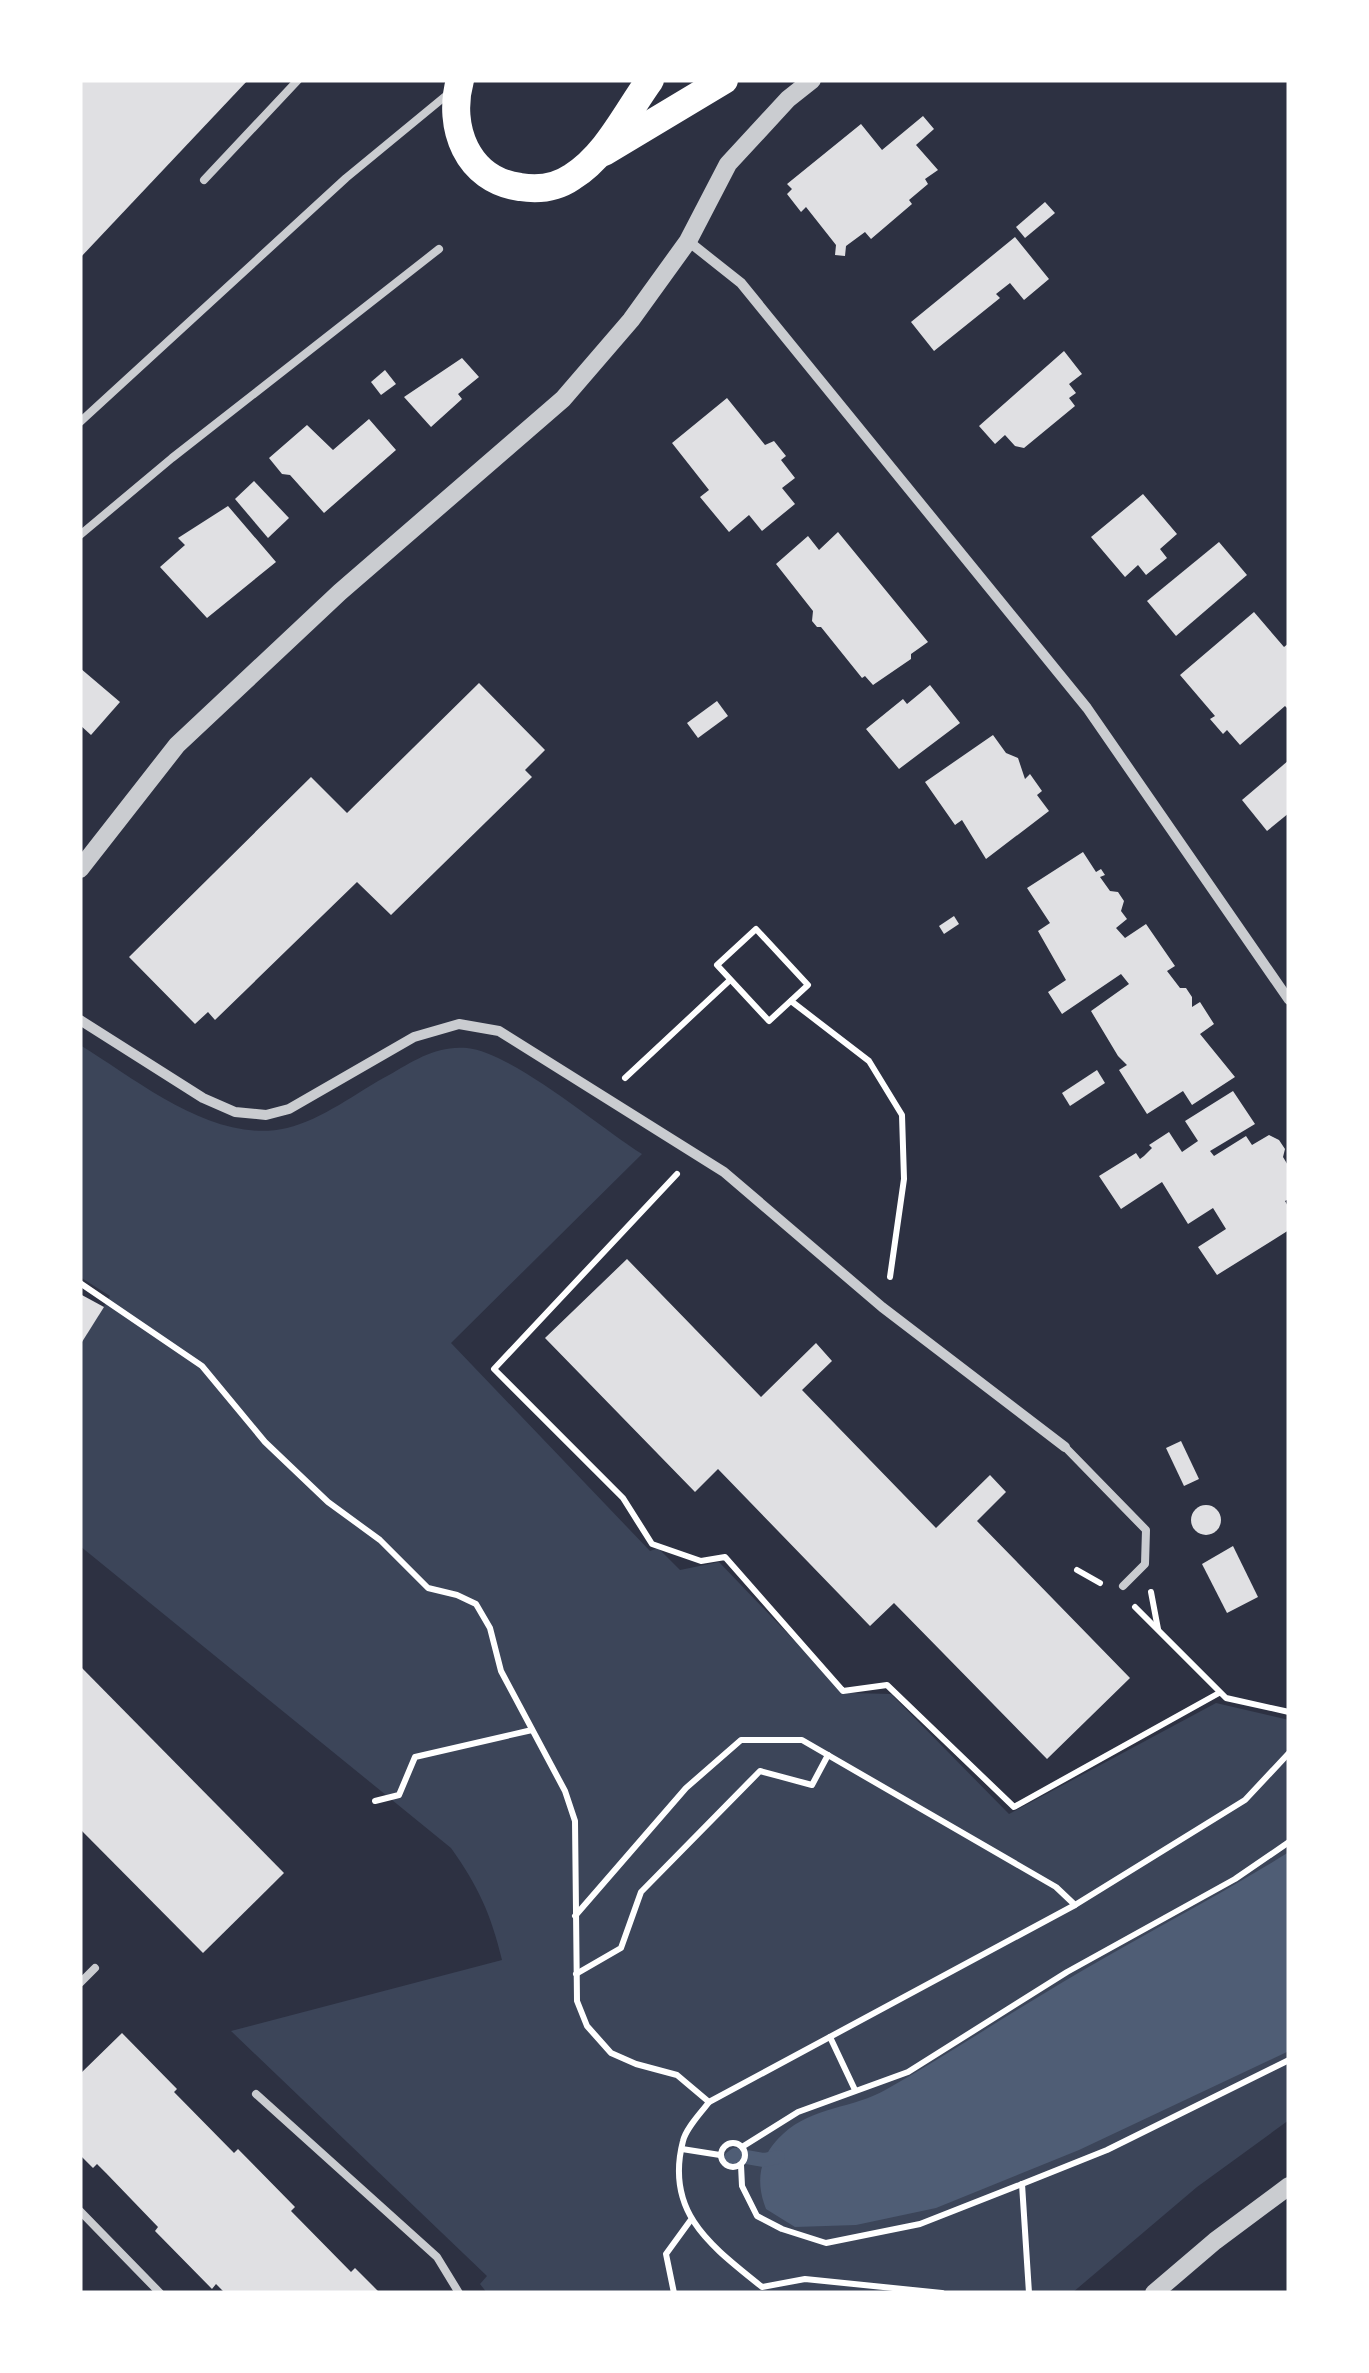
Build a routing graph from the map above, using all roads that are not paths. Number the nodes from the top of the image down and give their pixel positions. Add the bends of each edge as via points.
1 (298, 80) edge
2 (650, 80) edge
3 (724, 80) edge
4 (812, 80) edge
5 (459, 82) edge
6 (599, 155) junction
7 (204, 180) dead end
8 (688, 241) junction
9 (439, 249) dead end
10 (80, 422) edge
11 (80, 535) edge
12 (80, 869) edge
13 (1289, 1000) edge
14 (80, 1020) edge
15 (1065, 1447) joint
16 (1123, 1586) dead end
17 (95, 1968) dead end
18 (80, 1983) edge
19 (256, 2094) dead end
20 (1289, 2186) edge
21 (80, 2211) edge
22 (160, 2293) edge
23 (458, 2293) edge
24 (1154, 2293) edge

1 - 7 lane
2 - 6 highway
3 - 6 highway
4 - 8 street via 728,164
5 - 6 highway via 456,124 463,146 490,178 545,188 568,180
5 - 10 lane
8 - 12 street via 563,399 340,592 177,745
8 - 13 street via 742,283 1088,708
9 - 11 lane
14 - 15 street via 203,1098 266,1115 414,1037 459,1024 499,1031 724,1172 882,1307
15 - 16 lane via 1146,1530 1145,1564
17 - 18 lane
19 - 23 lane via 437,2258
20 - 24 street
21 - 22 lane

